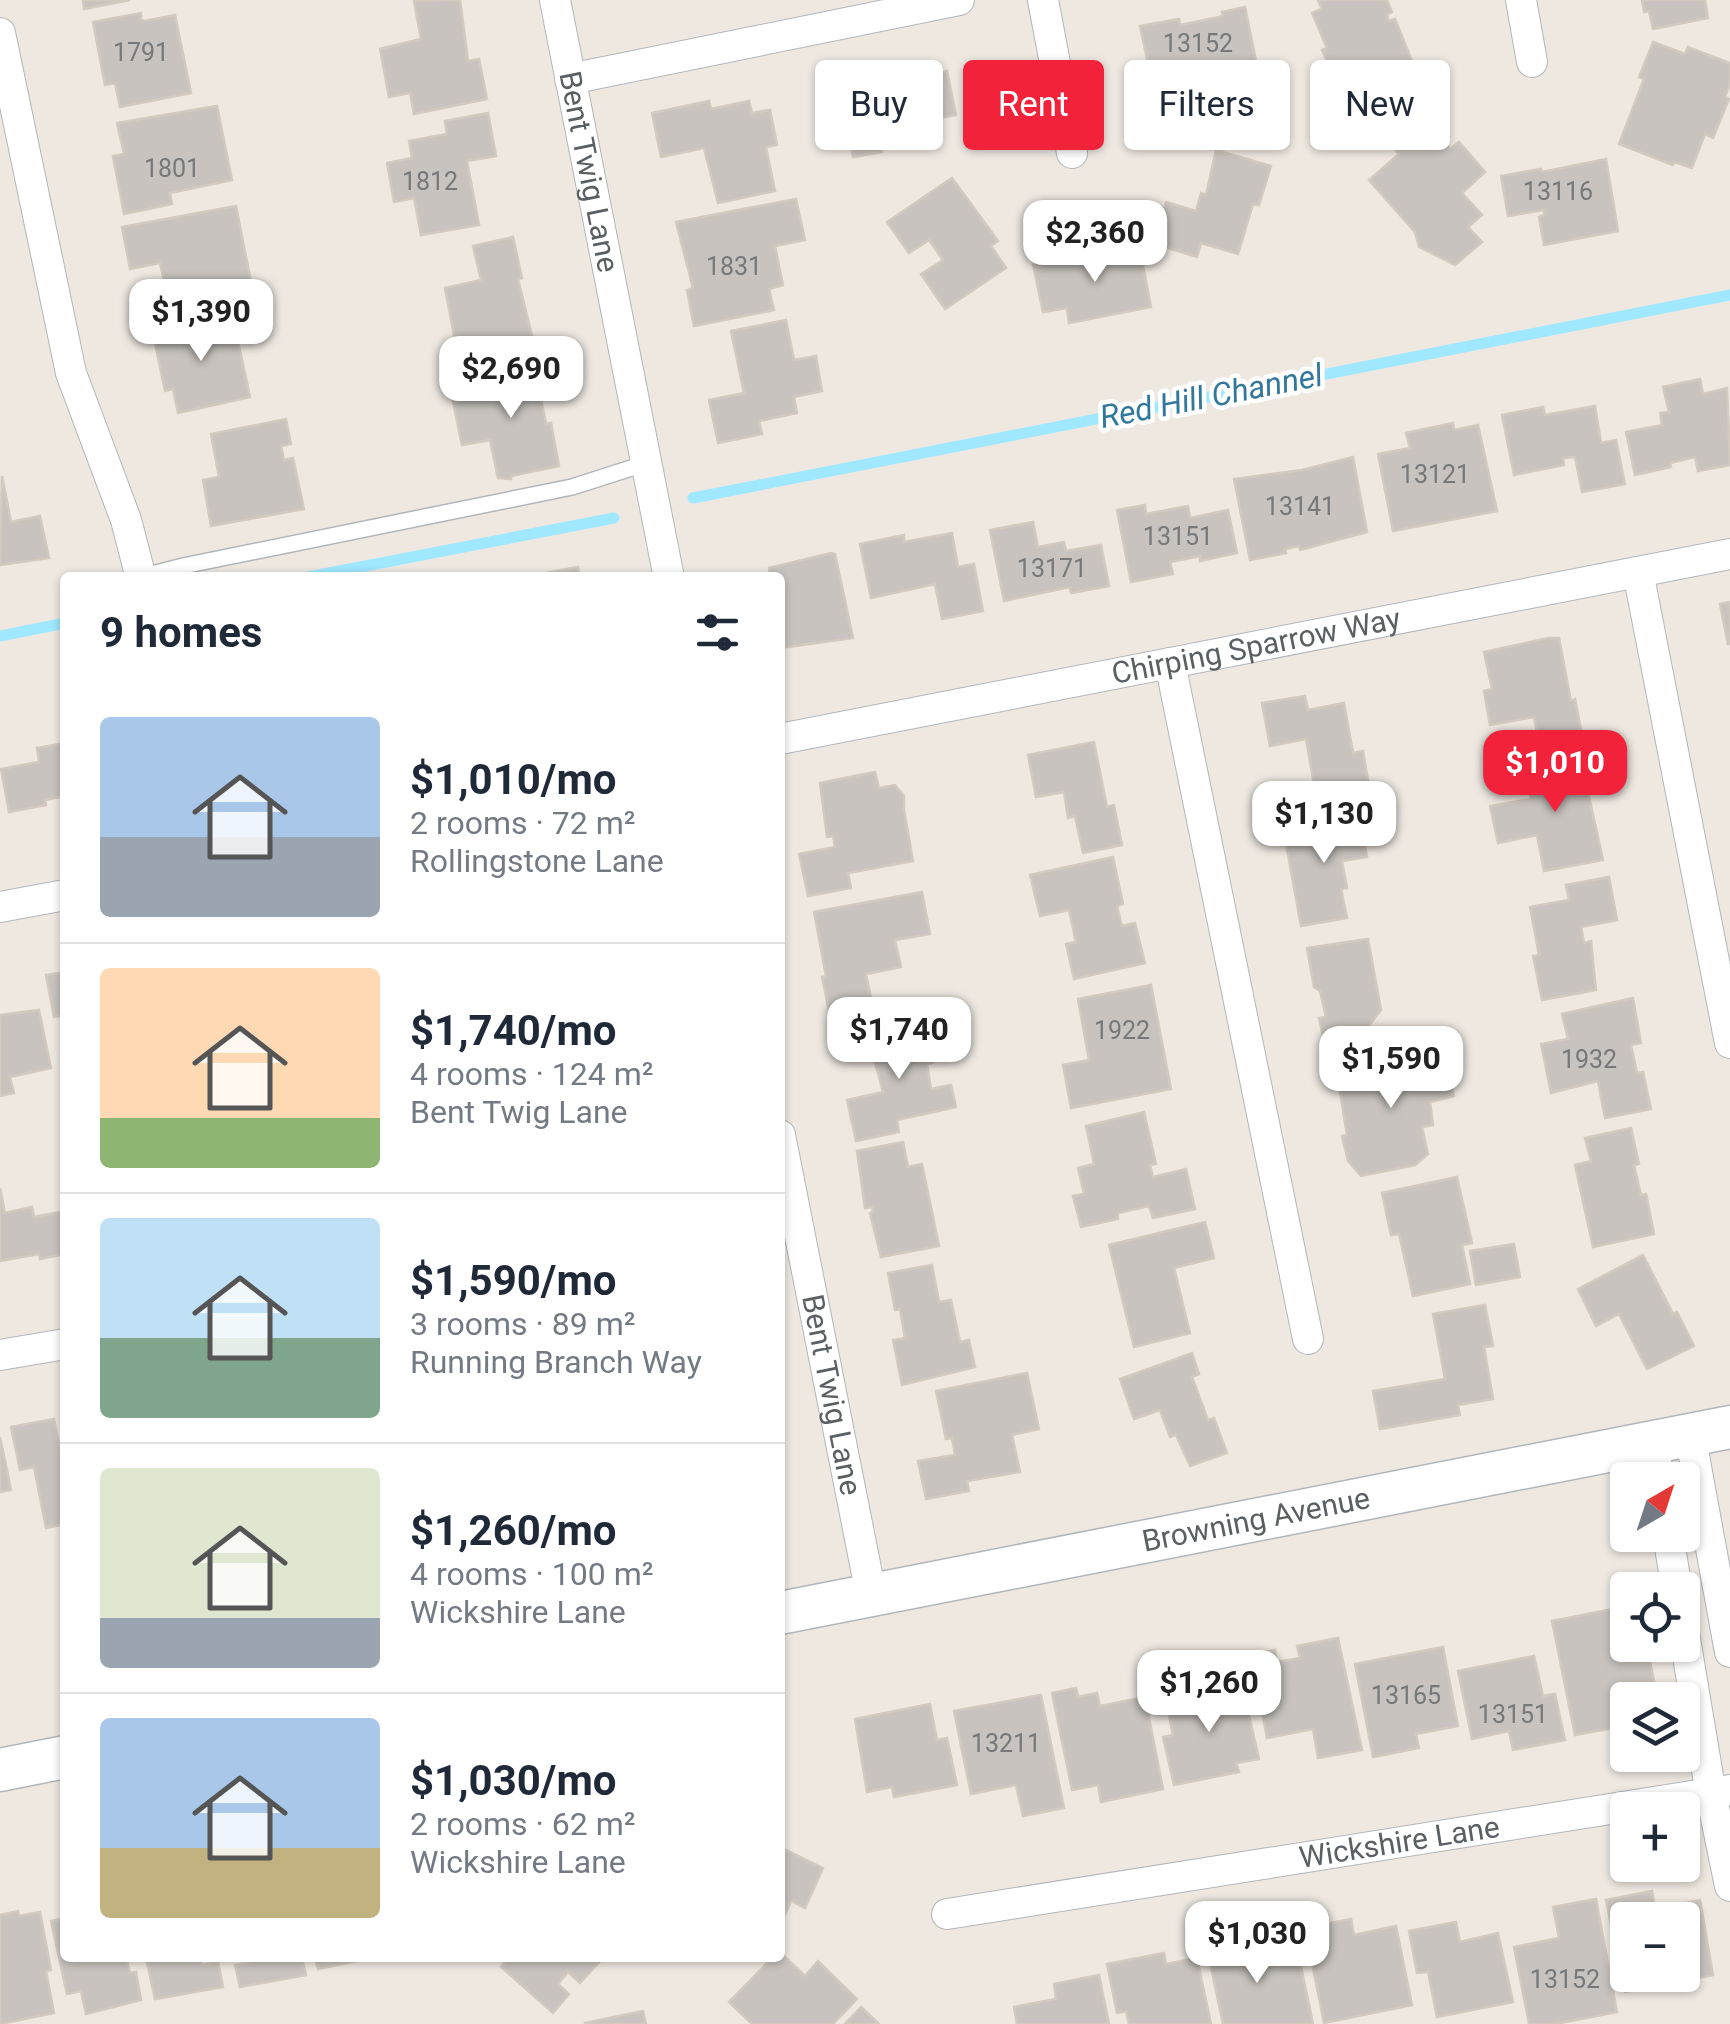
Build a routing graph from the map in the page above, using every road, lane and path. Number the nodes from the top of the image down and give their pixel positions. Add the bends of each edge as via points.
1 (554, 0) edge
2 (959, 0) edge
3 (1043, 0) edge
4 (1521, 0) edge
5 (0, 32) edge
6 (1532, 62) dead end
7 (570, 78) junction
8 (1072, 153) dead end
9 (647, 463) junction
10 (1730, 554) edge
11 (140, 572) edge
12 (160, 572) edge
13 (668, 572) edge
14 (1638, 572) junction
15 (1170, 663) junction
16 (785, 738) edge
17 (60, 895) edge
18 (0, 908) edge
19 (1730, 1044) edge
20 (785, 1160) edge
21 (1308, 1339) dead end
22 (60, 1345) edge
23 (0, 1355) edge
24 (1683, 1445) edge
25 (871, 1594) junction
26 (785, 1612) edge
27 (1730, 1652) edge
28 (1691, 1662) edge
29 (60, 1758) edge
30 (0, 1770) edge
31 (1720, 1792) edge
32 (1730, 1886) edge
33 (947, 1914) dead end

1 - 7 street, Bent Twig Lane
2 - 7 street
3 - 8 street
4 - 6 street
5 - 11 street via 71,373
7 - 9 street, Bent Twig Lane
9 - 12 lane via 572,487
9 - 13 street, Bent Twig Lane
10 - 14 street, Chirping Sparrow Way
14 - 15 street, Chirping Sparrow Way
14 - 19 street
15 - 16 street, Chirping Sparrow Way
15 - 21 street
17 - 18 street
20 - 25 street, Bent Twig Lane
22 - 23 street
24 - 25 street, Browning Avenue
24 - 27 street
25 - 26 street, Browning Avenue
28 - 31 street
29 - 30 street
31 - 32 street
31 - 33 street, Wickshire Lane

